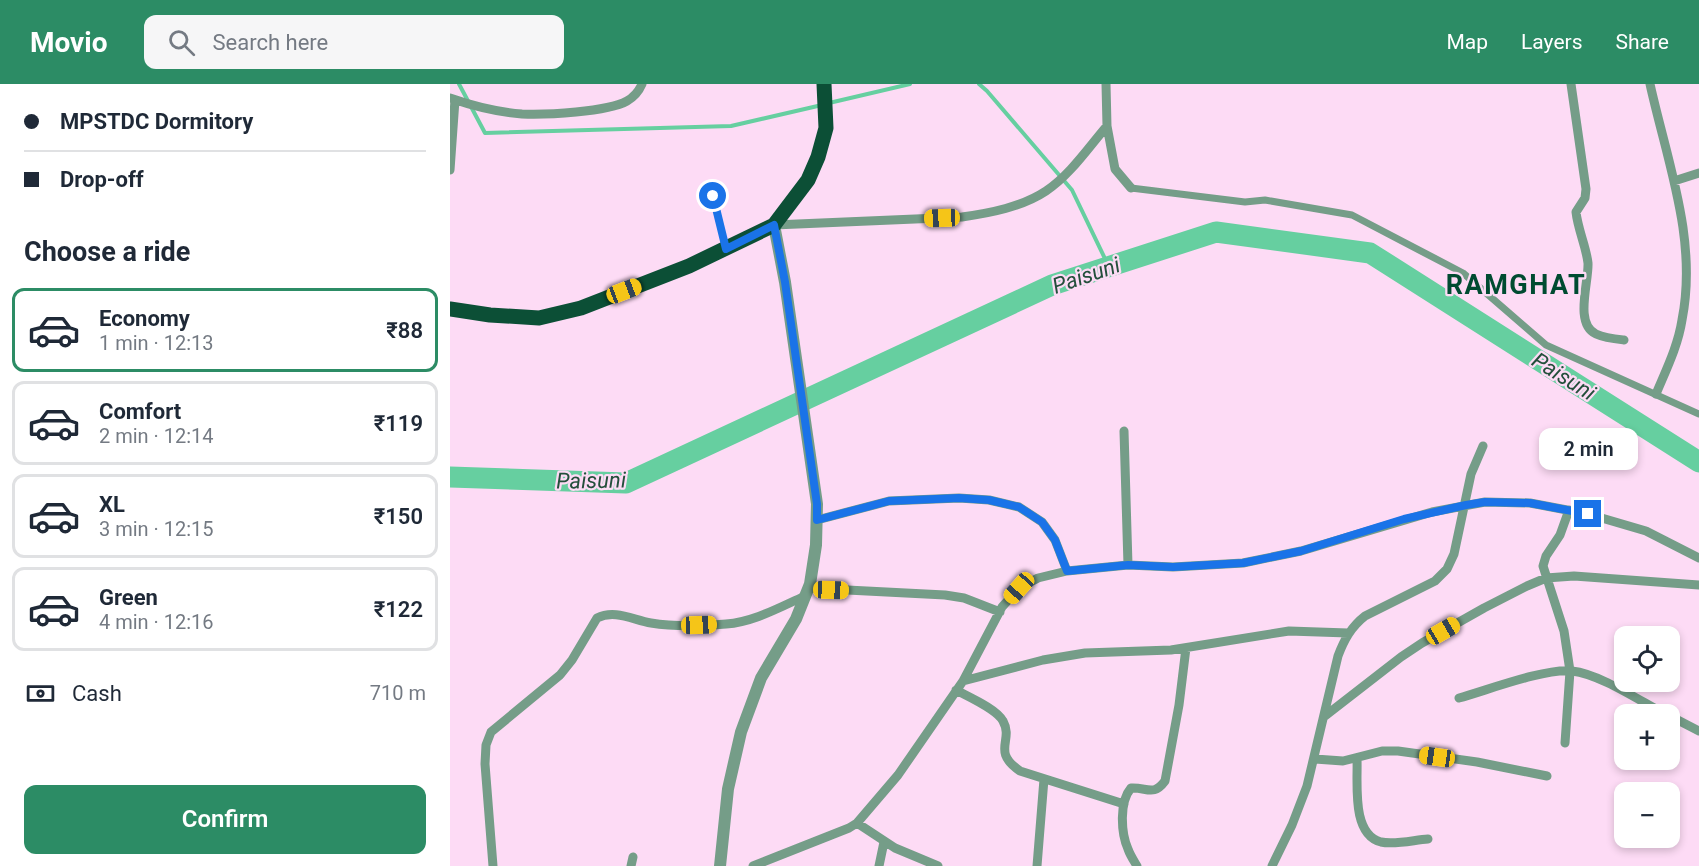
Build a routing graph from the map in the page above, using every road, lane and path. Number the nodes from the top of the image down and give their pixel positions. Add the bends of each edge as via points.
1 (642, 84) edge
2 (824, 84) edge
3 (1106, 84) edge
4 (1571, 84) edge
5 (1650, 84) edge
6 (453, 99) edge
7 (1107, 126) junction
8 (450, 170) edge
9 (1699, 173) edge
10 (1674, 181) junction
11 (1131, 188) joint
12 (713, 196) dead end
13 (774, 225) junction
14 (726, 249) junction
15 (450, 309) edge
16 (1624, 340) dead end
17 (1656, 394) junction
18 (1699, 414) edge
19 (1124, 431) dead end
20 (1483, 446) dead end
21 (1466, 505) junction
22 (1569, 510) junction
23 (817, 520) junction
24 (1699, 558) edge
25 (1128, 565) junction
26 (1067, 571) junction
27 (1546, 578) junction
28 (1699, 585) edge
29 (807, 592) junction
30 (1000, 612) junction
31 (1348, 633) junction
32 (1186, 648) junction
33 (1570, 671) junction
34 (963, 681) junction
35 (956, 690) junction
36 (1459, 698) dead end
37 (1646, 704) edge
38 (1325, 716) junction
39 (1680, 721) edge
40 (1699, 731) edge
41 (1565, 742) dead end
42 (1357, 758) junction
43 (1315, 759) junction
44 (1547, 776) dead end
45 (1044, 779) junction
46 (1124, 804) junction
47 (857, 823) junction
48 (1428, 839) dead end
49 (884, 842) junction
50 (931, 865) edge
51 (493, 866) edge
52 (720, 866) edge
53 (753, 866) edge
54 (879, 866) edge
55 (1037, 866) edge
56 (1137, 866) edge
57 (1272, 866) edge

1 - 6 street via 629,100 615,106 559,113 499,111
2 - 13 highway via 826,128 818,158 808,180
3 - 7 street
4 - 16 street via 1586,189 1576,212 1588,262 1586,322 1594,334
5 - 10 street
6 - 8 street
7 - 11 street via 1115,170
7 - 13 street via 1068,172 1046,191 991,213
9 - 10 street
10 - 17 street via 1685,240 1686,300 1678,339
11 - 17 street via 1245,202 1265,200 1352,215 1463,273 1546,345
12 - 14 lane
13 - 14 highway
13 - 23 street
14 - 15 highway via 581,308 539,318
17 - 18 street
19 - 25 street
20 - 21 street via 1471,474
21 - 22 street via 1530,503
21 - 25 street via 1243,563
21 - 31 street via 1447,569 1435,582 1365,616
22 - 24 street via 1646,531
22 - 27 street via 1560,535 1544,560
23 - 26 street via 889,501 989,500 1019,507 1042,522 1055,540
23 - 29 street
25 - 26 street
26 - 30 street via 1038,578 1019,588
27 - 28 street via 1574,576
27 - 33 street
27 - 38 street via 1422,643
29 - 30 street via 945,594
29 - 51 street via 747,620 728,624 651,623 612,613 597,618 560,675 491,732 485,764
29 - 52 street via 796,619 761,678 741,732 728,789
30 - 34 street
31 - 32 street via 1289,631
31 - 38 street via 1338,656
32 - 34 street via 1075,654
32 - 46 street via 1165,781 1161,788 1152,791 1131,788
33 - 36 street via 1549,673
33 - 37 street via 1599,680
33 - 41 street
34 - 35 street
35 - 45 street via 1002,719 1006,733 1004,749 1012,765
35 - 47 street via 898,776
38 - 43 street
39 - 40 street
42 - 43 street
42 - 44 street via 1398,751
42 - 48 street via 1359,813 1371,838 1383,842
43 - 57 street via 1292,825
45 - 46 street
45 - 55 street
46 - 56 street via 1125,838
47 - 49 street
47 - 53 street
49 - 50 street
49 - 54 street

